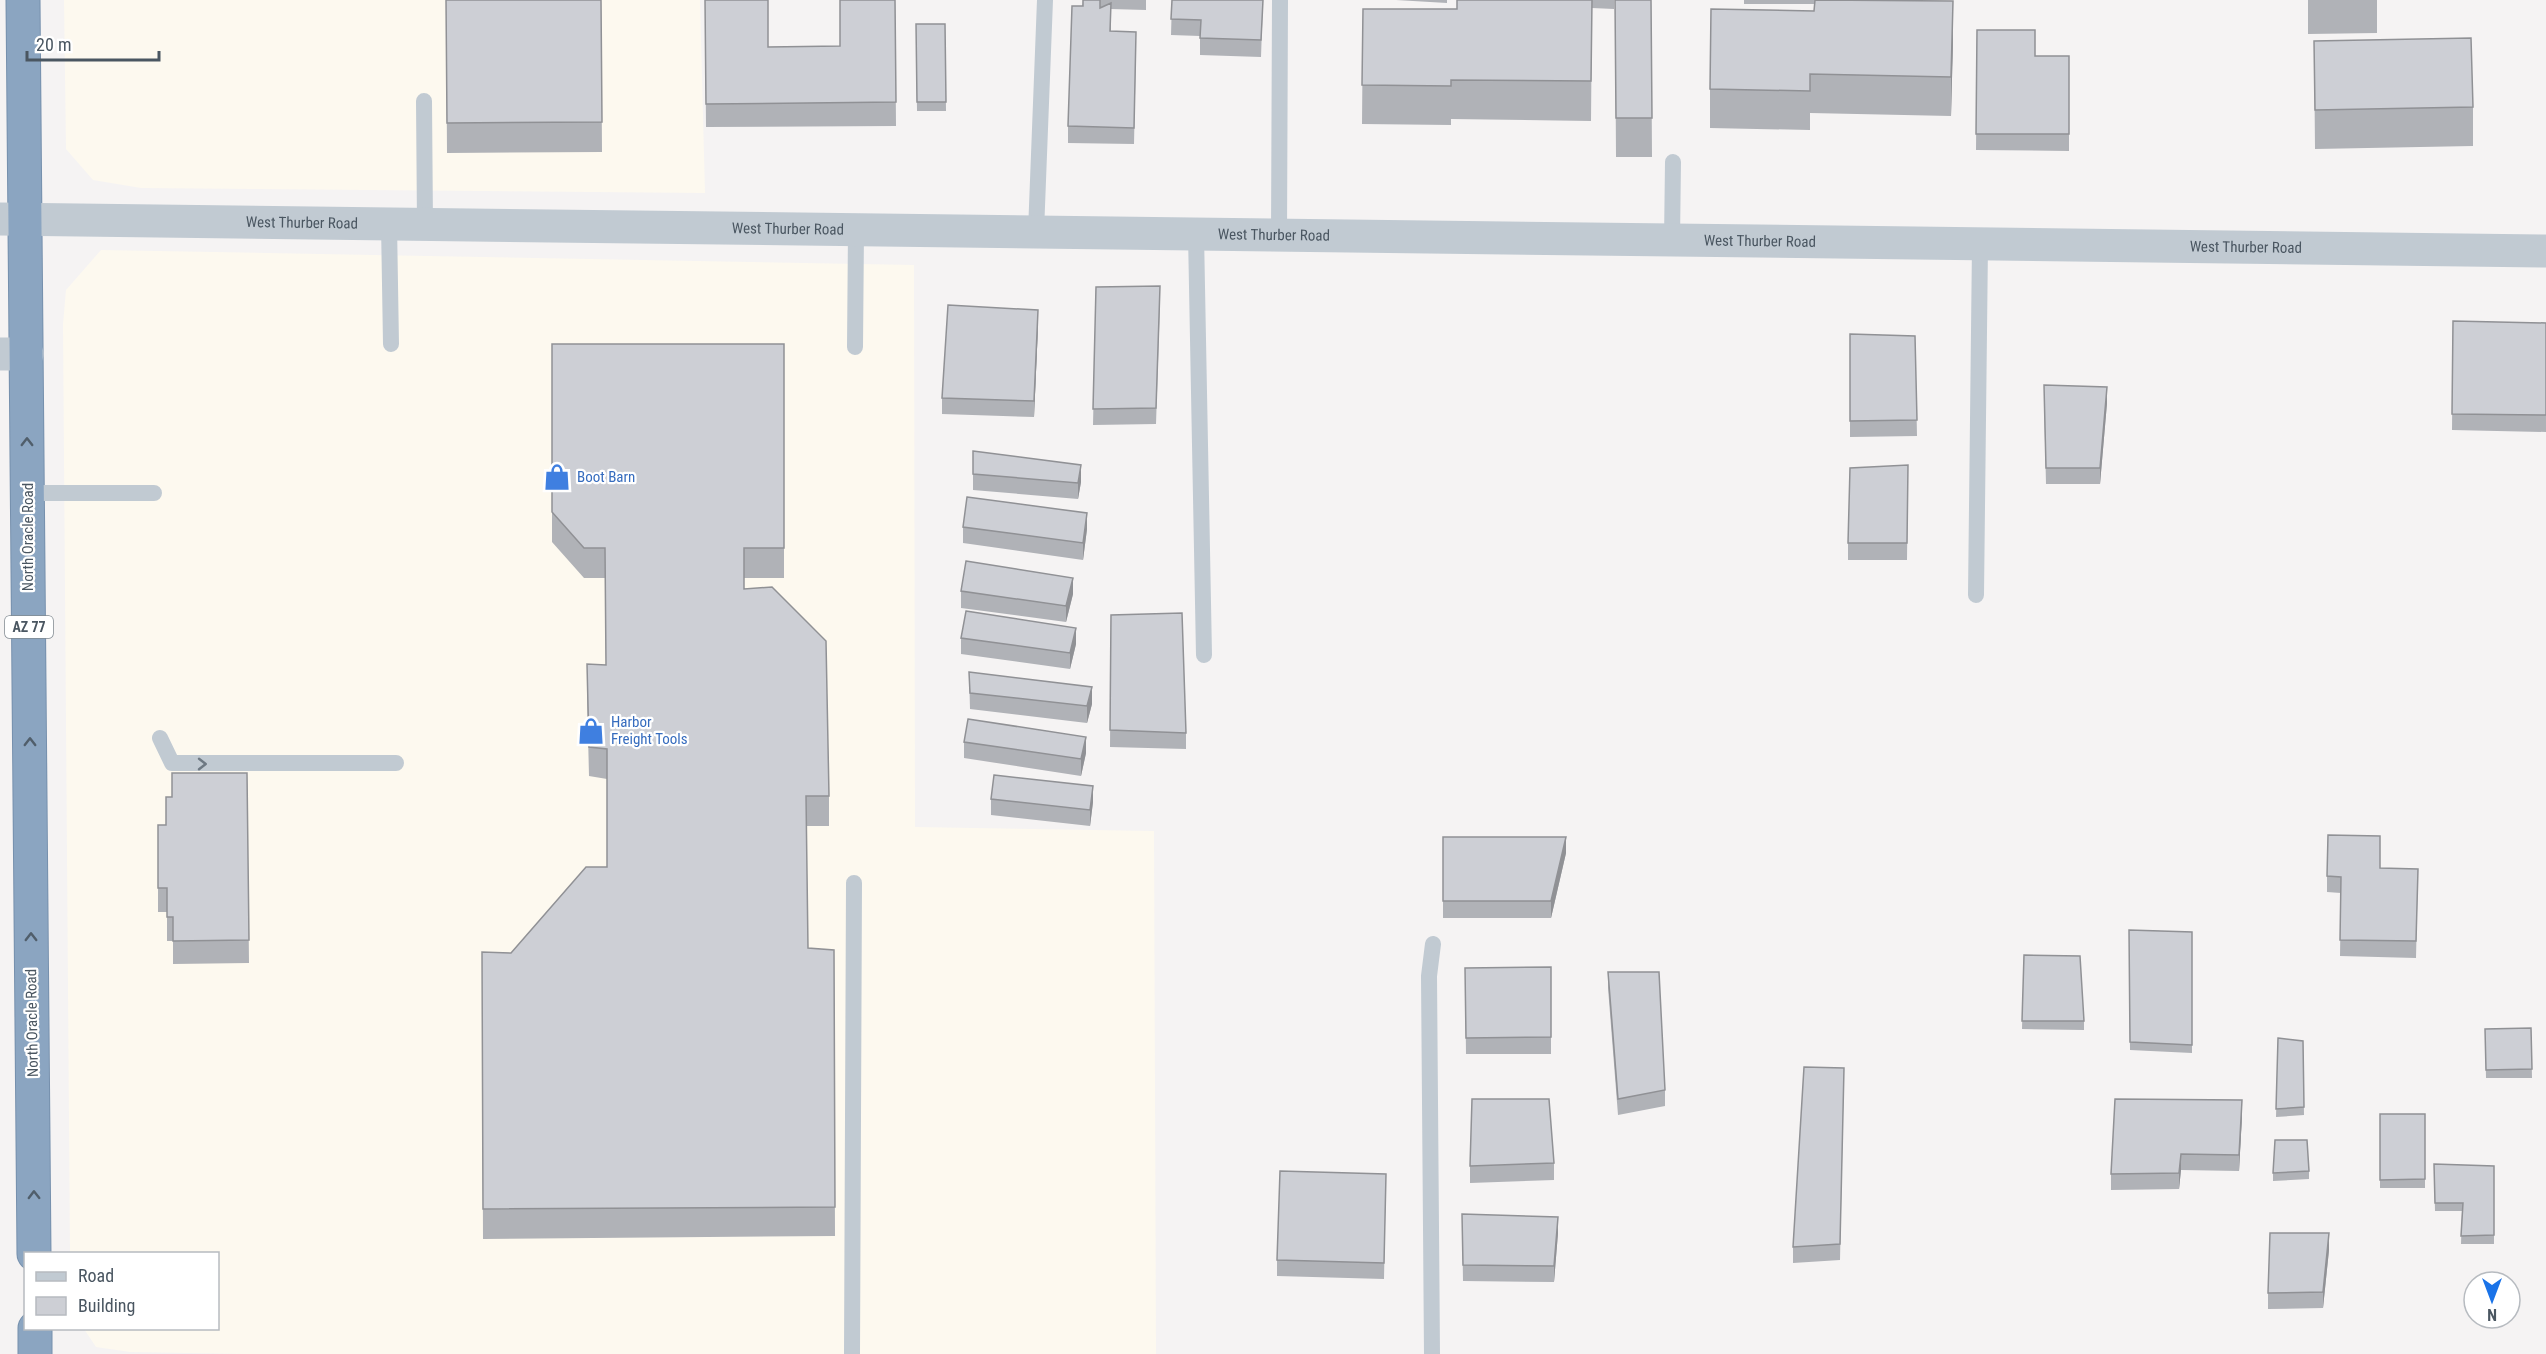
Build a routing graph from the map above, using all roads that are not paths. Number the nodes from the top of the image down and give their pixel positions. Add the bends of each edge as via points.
1 (23, 0) edge
2 (1045, 0) edge
3 (1280, 0) edge
4 (424, 101) dead end
5 (1673, 162) dead end
6 (13, 220) edge
7 (389, 224) junction
8 (425, 225) junction
9 (856, 230) junction
10 (1036, 232) junction
11 (1196, 234) junction
12 (1279, 235) junction
13 (1672, 240) junction
14 (1980, 244) junction
15 (2546, 251) edge
16 (391, 344) dead end
17 (855, 347) dead end
18 (13, 354) edge
19 (28, 493) junction
20 (154, 493) dead end
21 (1976, 595) dead end
22 (1204, 655) dead end
23 (160, 738) dead end
24 (396, 763) dead end
25 (854, 883) dead end
26 (1433, 944) dead end
27 (34, 1252) edge
28 (35, 1330) edge
29 (35, 1354) edge
30 (852, 1354) edge
31 (1432, 1354) edge

1 - 6 highway, North Oracle Road / AZ 77
2 - 10 lane
3 - 12 lane
4 - 8 lane
5 - 13 lane
6 - 7 street, West Thurber Road
6 - 18 highway, North Oracle Road / AZ 77
7 - 8 street, West Thurber Road
7 - 16 lane
8 - 9 street, West Thurber Road
9 - 10 street, West Thurber Road
9 - 17 lane
10 - 11 street, West Thurber Road
11 - 12 street, West Thurber Road
11 - 22 lane
12 - 13 street, West Thurber Road
13 - 14 street, West Thurber Road
14 - 15 street, West Thurber Road
14 - 21 lane
19 -> 18 highway, North Oracle Road / AZ 77
19 - 20 lane
27 -> 19 highway, North Oracle Road / AZ 77
23 -> 24 lane via 172,763
25 - 30 lane
26 - 31 lane via 1429,976
28 - 29 highway

